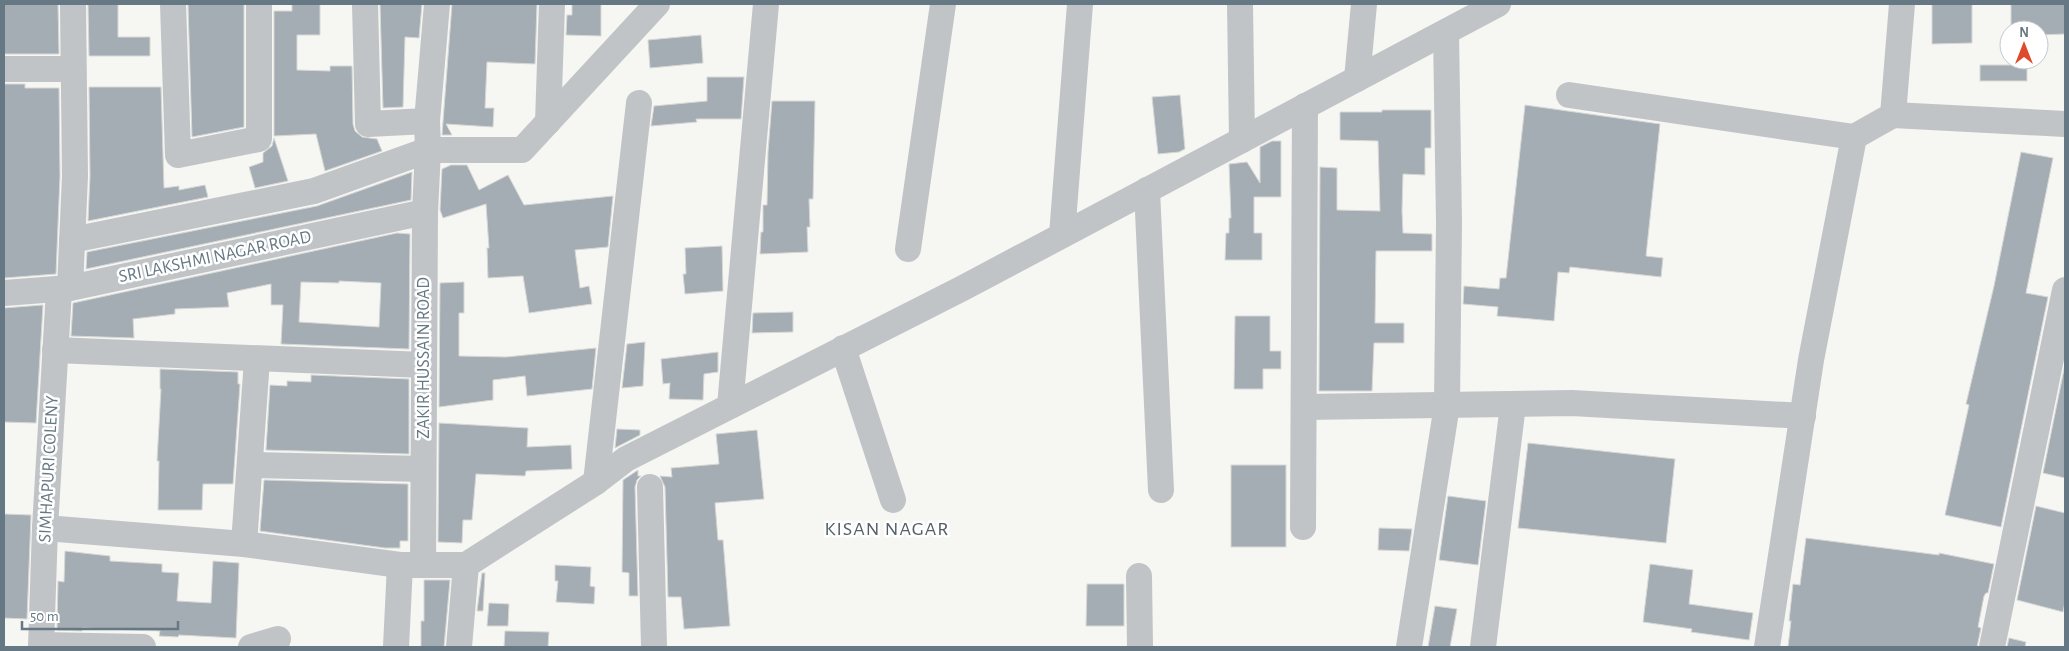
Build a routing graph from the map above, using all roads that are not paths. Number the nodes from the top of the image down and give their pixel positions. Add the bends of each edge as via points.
1 (73, 4) edge
2 (173, 4) edge
3 (258, 4) edge
4 (365, 4) edge
5 (437, 4) edge
6 (552, 4) edge
7 (657, 4) edge
8 (766, 4) edge
9 (943, 4) edge
10 (1080, 4) edge
11 (1240, 4) edge
12 (1364, 4) edge
13 (1498, 4) edge
14 (1902, 4) edge
15 (1446, 32) junction
16 (4, 69) edge
17 (72, 69) junction
18 (1357, 79) junction
19 (1569, 95) dead end
20 (639, 104) dead end
21 (1305, 106) junction
22 (1893, 115) junction
23 (427, 121) junction
24 (548, 122) junction
25 (2065, 124) edge
26 (1854, 137) junction
27 (1242, 140) junction
28 (428, 150) junction
29 (1147, 190) junction
30 (425, 212) junction
31 (1062, 235) junction
32 (72, 240) junction
33 (908, 249) dead end
34 (64, 289) junction
35 (2065, 290) edge
36 (4, 293) edge
37 (843, 348) junction
38 (55, 350) junction
39 (257, 359) junction
40 (424, 365) junction
41 (1448, 405) junction
42 (1513, 405) junction
43 (730, 406) junction
44 (1304, 407) junction
45 (1803, 416) junction
46 (250, 465) junction
47 (423, 469) junction
48 (596, 482) junction
49 (650, 487) dead end
50 (1161, 490) dead end
51 (892, 500) dead end
52 (1303, 527) dead end
53 (45, 528) junction
54 (244, 544) junction
55 (411, 565) junction
56 (466, 565) junction
57 (1139, 576) dead end
58 (278, 639) dead end
59 (41, 646) edge
60 (143, 647) edge
61 (251, 647) edge
62 (396, 647) edge
63 (459, 647) edge
64 (654, 647) edge
65 (1140, 647) edge
66 (1409, 647) edge
67 (1483, 647) edge
68 (1767, 647) edge
69 (1992, 647) edge

1 - 17 street, SIMHAPURI COLENY
2 - 3 street via 178,155 258,139
4 - 23 street via 368,124
5 - 23 street, ZAKIR HUSSAIN ROAD
6 - 24 street
7 - 24 street
8 - 43 street
9 - 33 street
10 - 31 street
11 - 27 street
12 - 18 street
13 - 15 street
14 - 22 street
15 - 18 street
15 - 41 street
16 - 17 street
17 - 32 street, SIMHAPURI COLENY via 75,176
18 - 21 street
19 - 26 street
20 - 48 street
21 - 27 street
21 - 44 street
22 - 25 street
22 - 26 street
23 - 28 street, ZAKIR HUSSAIN ROAD
24 - 28 street via 522,150
26 - 45 street
27 - 29 street
28 - 30 street, ZAKIR HUSSAIN ROAD
28 - 32 street via 314,191
29 - 31 street
29 - 50 street
30 - 34 street, SRI LAKSHMI NAGAR ROAD
30 - 40 street, ZAKIR HUSSAIN ROAD
31 - 37 street
32 - 34 street, SIMHAPURI COLENY
34 - 36 street, SRI LAKSHMI NAGAR ROAD
34 - 38 street, SIMHAPURI COLENY
35 - 69 street
37 - 43 street
37 - 51 street
38 - 39 street
38 - 53 street, SIMHAPURI COLENY
39 - 40 street
39 - 46 street
40 - 47 street, ZAKIR HUSSAIN ROAD
41 - 42 street
41 - 44 street
41 - 66 street
42 - 45 street via 1572,403
42 - 67 street
43 - 48 street via 626,459
44 - 52 street
45 - 68 street
46 - 47 street
46 - 54 street
47 - 55 street, ZAKIR HUSSAIN ROAD
48 - 56 street
49 - 64 street
53 - 54 street
53 - 59 street, SIMHAPURI COLENY
54 - 55 street
55 - 56 street
55 - 62 street, ZAKIR HUSSAIN ROAD
56 - 63 street
57 - 65 street
58 - 61 street
59 - 60 street

